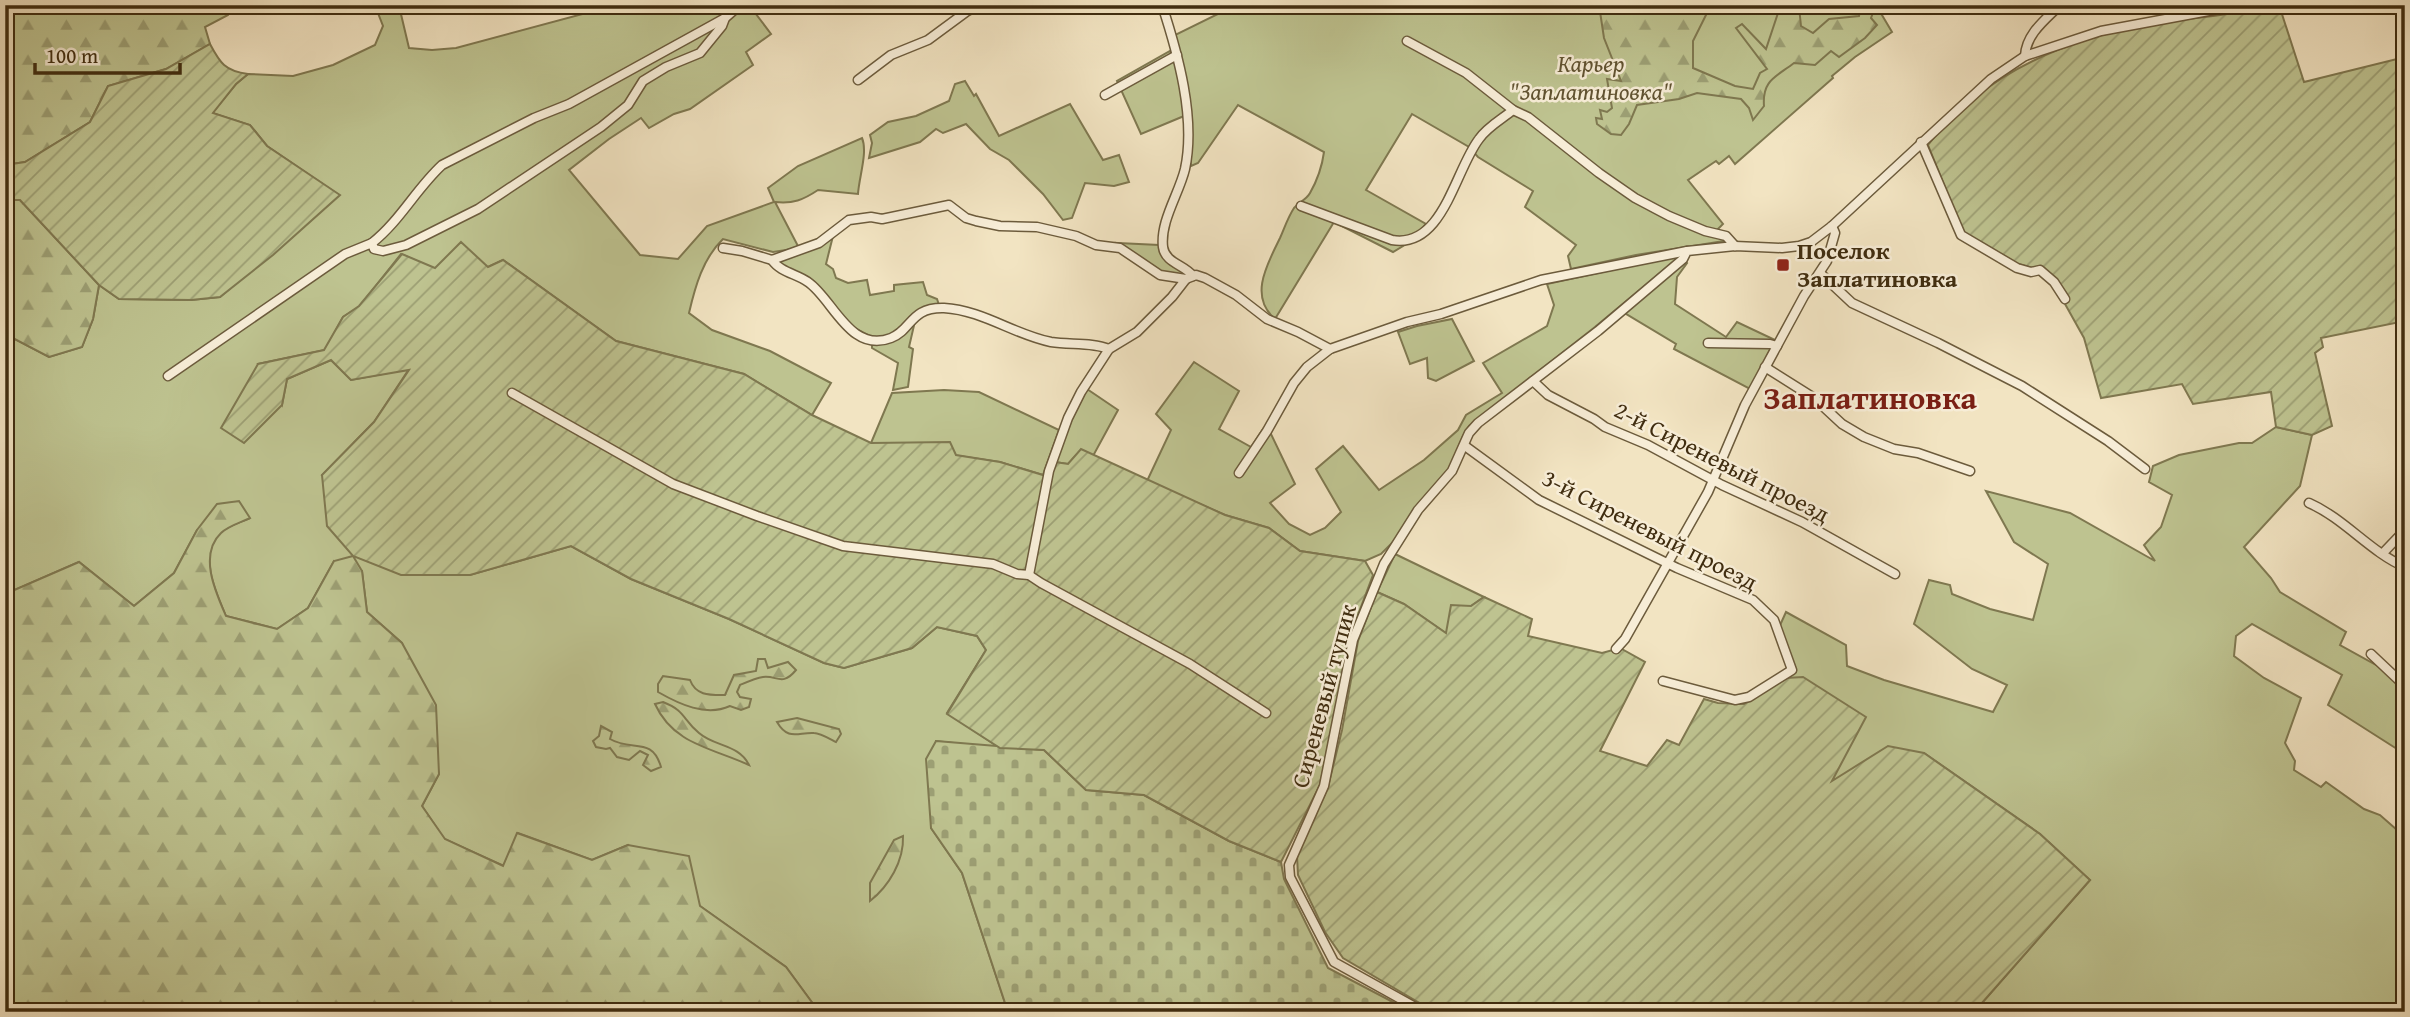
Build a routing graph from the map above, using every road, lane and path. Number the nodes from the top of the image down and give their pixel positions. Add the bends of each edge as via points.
1 (740, 5) edge
2 (979, 5) edge
3 (1162, 5) edge
4 (2060, 5) edge
5 (2241, 5) edge
6 (725, 18) junction
7 (1407, 41) dead end
8 (1177, 55) junction
9 (2025, 56) junction
10 (858, 80) dead end
11 (1105, 94) dead end
12 (1513, 110) junction
13 (1921, 142) junction
14 (1301, 206) dead end
15 (1832, 226) junction
16 (372, 243) junction
17 (1735, 246) junction
18 (723, 248) dead end
19 (1687, 251) junction
20 (772, 260) junction
21 (1820, 273) junction
22 (1189, 278) junction
23 (2064, 299) dead end
24 (1708, 343) dead end
25 (1777, 346) junction
26 (1109, 349) junction
27 (1330, 349) junction
28 (1765, 368) junction
29 (168, 376) dead end
30 (1533, 382) junction
31 (512, 393) dead end
32 (1465, 446) junction
33 (2145, 470) dead end
34 (1970, 471) dead end
35 (1239, 473) dead end
36 (1714, 480) junction
37 (2309, 503) dead end
38 (2405, 530) edge
39 (2383, 553) junction
40 (1668, 564) junction
41 (2405, 567) edge
42 (1895, 574) dead end
43 (1029, 575) junction
44 (1616, 649) dead end
45 (2371, 654) dead end
46 (1663, 681) dead end
47 (2405, 686) edge
48 (1266, 713) dead end
49 (1424, 1012) edge

1 - 6 street
2 - 10 street via 928,40 891,55
3 - 8 street
4 - 9 street via 2026,44
5 - 9 street via 2101,31
6 - 16 street via 569,104 442,165 394,224
6 - 16 street via 701,53 643,81 628,106 601,127 478,209 406,244 383,251 373,249
7 - 12 street via 1466,73
8 - 11 street
8 - 22 street via 1187,151 1163,245
9 - 13 street via 1996,74
12 - 14 street via 1481,135 1447,204 1414,239 1392,240
12 - 17 street via 1635,198 1726,236
13 - 15 street
13 - 23 street via 1961,235 2017,268 2040,270
15 - 17 street via 1799,246
15 - 21 street via 1833,243
16 - 29 street via 345,254
17 - 19 street
18 - 20 street
19 - 27 street via 1541,281
19 - 30 street, Сиреневый тупик via 1683,259
20 - 22 street via 819,243 849,220 882,219 949,205 975,221 1037,227 1114,246 1160,275
20 - 26 street via 808,282 844,325 862,337 891,338 920,313 946,308 1042,339
21 - 25 street
21 - 33 street via 1852,303 2022,386
22 - 26 street via 1137,332
22 - 27 street via 1205,278 1267,319
24 - 25 street
25 - 28 street
26 - 43 street via 1081,392 1060,439 1049,471
27 - 35 street via 1294,383
28 - 34 street via 1806,392 1864,437
28 - 36 street
30 - 32 street, Сиреневый тупик via 1478,423
30 - 36 street, 2-й Сиреневый проезд via 1605,428
31 - 43 street via 673,484 831,542 993,564
32 - 40 street, 3-й Сиреневый проезд via 1539,500
32 - 49 street, Сиреневый тупик via 1384,564 1353,640 1324,786 1289,865 1290,877 1334,961
36 - 40 street
36 - 42 street, 2-й Сиреневый проезд
37 - 39 street via 2326,510
38 - 39 street
39 - 41 street
40 - 44 street
40 - 46 street, 3-й Сиреневый проезд via 1753,600 1774,620 1792,670 1749,697 1735,700
43 - 48 street via 1190,664
45 - 47 street

